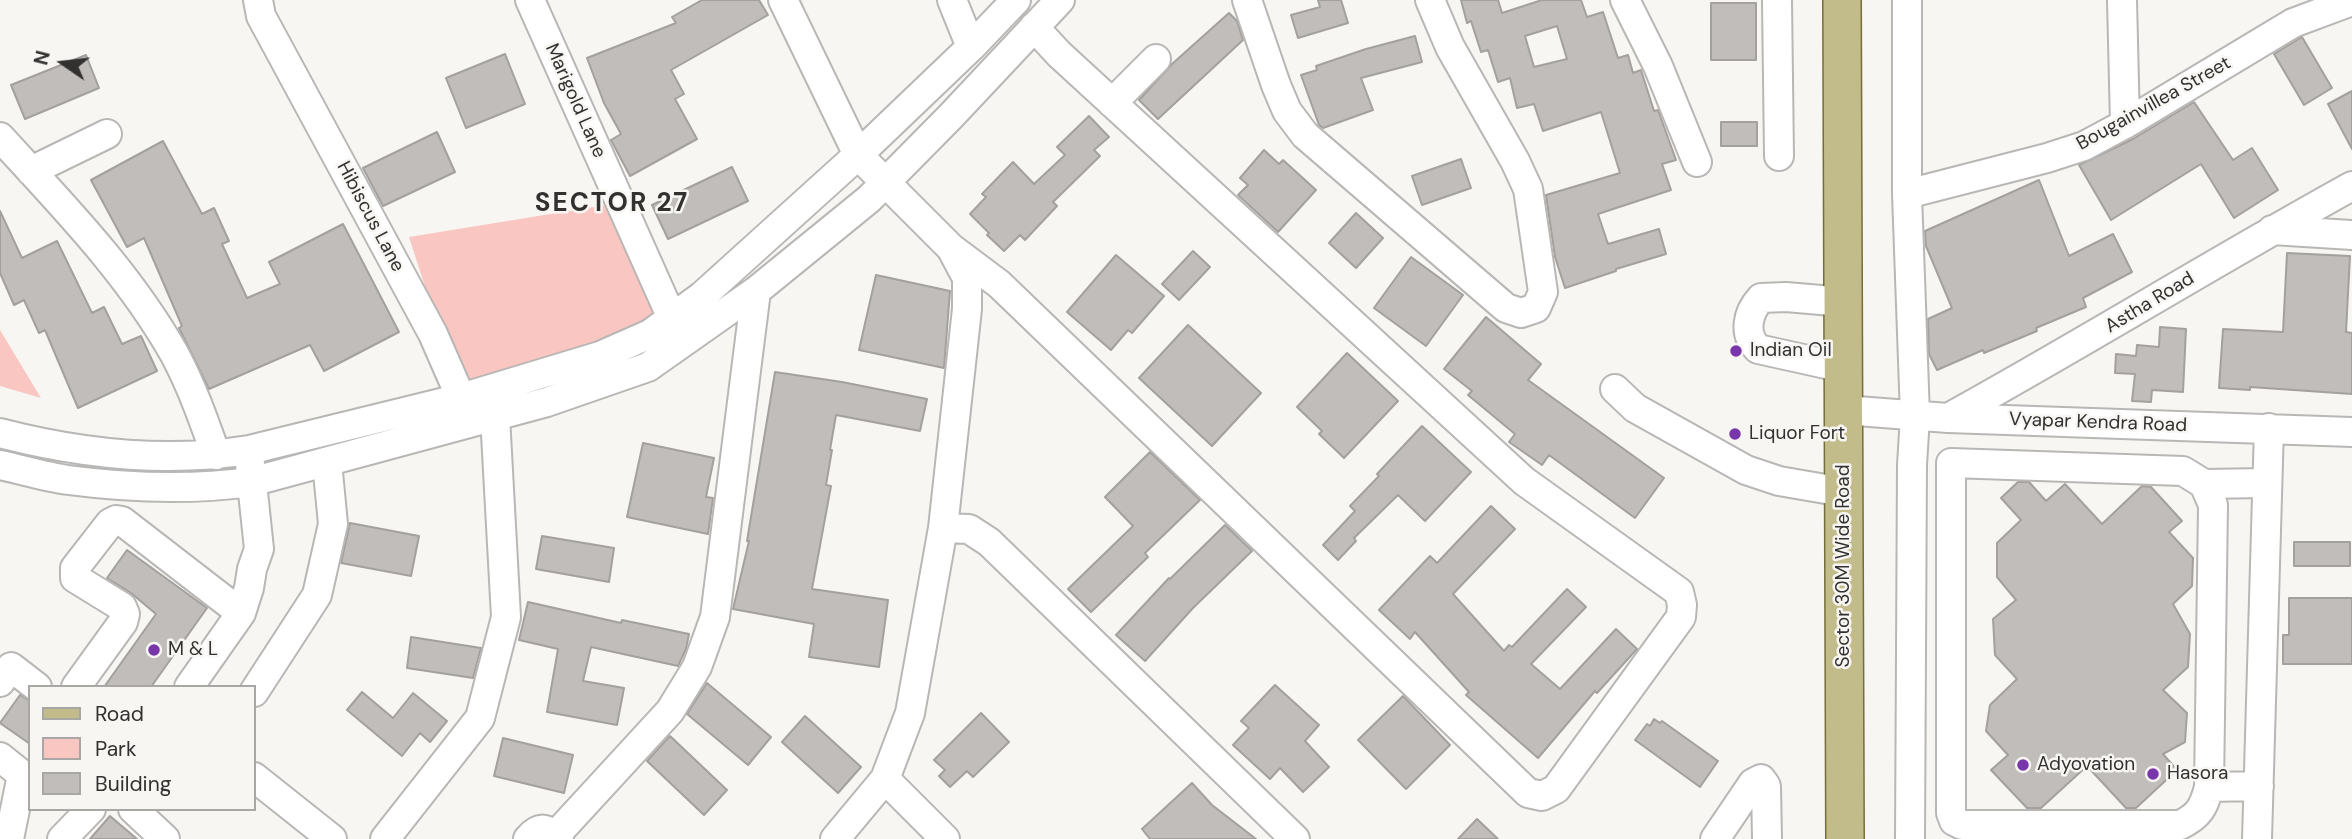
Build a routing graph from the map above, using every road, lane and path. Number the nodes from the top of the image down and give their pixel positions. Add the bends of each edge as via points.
1 (236, 0) edge
2 (530, 0) edge
3 (783, 0) edge
4 (952, 0) edge
5 (1016, 0) edge
6 (1060, 0) edge
7 (1247, 0) edge
8 (1430, 0) edge
9 (1625, 0) edge
10 (1777, 0) edge
11 (1842, 0) edge
12 (1907, 0) edge
13 (2122, 0) edge
14 (2352, 1) edge
15 (260, 8) edge
16 (2293, 12) edge
17 (1034, 27) junction
18 (971, 47) junction
19 (1156, 59) dead end
20 (1112, 103) junction
21 (2125, 124) junction
22 (107, 134) dead end
23 (0, 137) edge
24 (858, 155) junction
25 (1779, 156) dead end
26 (1697, 162) dead end
27 (31, 171) junction
28 (884, 183) junction
29 (2352, 186) edge
30 (1907, 194) junction
31 (2272, 230) junction
32 (2352, 236) edge
33 (951, 248) junction
34 (756, 291) junction
35 (1844, 302) junction
36 (671, 316) junction
37 (1844, 368) junction
38 (1615, 389) dead end
39 (1844, 410) junction
40 (475, 412) junction
41 (1915, 416) junction
42 (1948, 418) junction
43 (2269, 428) junction
44 (2352, 432) edge
45 (0, 433) edge
46 (233, 452) junction
47 (327, 461) junction
48 (1951, 463) junction
49 (0, 465) edge
50 (1912, 466) junction
51 (244, 483) junction
52 (2266, 483) junction
53 (2204, 484) junction
54 (1843, 492) junction
55 (943, 528) junction
56 (241, 613) junction
57 (4, 669) edge
58 (33, 685) edge
59 (77, 685) edge
60 (190, 685) edge
61 (256, 689) edge
62 (0, 757) edge
63 (26, 778) edge
64 (256, 779) edge
65 (885, 779) junction
66 (2259, 786) junction
67 (2208, 787) junction
68 (135, 811) edge
69 (1910, 811) junction
70 (1951, 813) junction
71 (557, 837) edge
72 (1291, 838) edge
73 (9, 839) edge
74 (165, 839) edge
75 (332, 839) edge
76 (385, 839) edge
77 (527, 839) edge
78 (835, 839) edge
79 (945, 839) edge
80 (1715, 839) edge
81 (1767, 839) edge
82 (1845, 839) edge
83 (1910, 839) edge
84 (2257, 839) edge

1 - 15 street, Hibiscus Lane
2 - 36 street, Marigold Lane
3 - 24 street
4 - 18 street
5 - 18 street
6 - 17 street
7 - 8 street via 1287,111 1305,135 1506,307 1521,313 1536,308 1543,292 1528,190 1450,47
9 - 26 street
10 - 25 street
11 - 35 main road, Sector 30M Wide Road
12 - 30 street
13 - 21 street
14 - 16 street, Bougainvillea Street
15 - 40 street, Hibiscus Lane
16 - 21 street, Bougainvillea Street
17 - 20 street
17 - 28 street
18 - 24 street
19 - 20 street
20 - 33 street via 1524,481 1679,592 1681,617 1556,789 1542,796 1528,793 999,284
21 - 30 street, Bougainvillea Street via 2084,146 2047,158
22 - 27 street
23 - 27 street
24 - 28 street
24 - 36 street via 702,296
27 - 46 street via 89,233 142,302 175,356 203,417
28 - 33 street
28 - 34 street
29 - 31 street, Astha Road
30 - 41 street
31 - 32 street
31 - 42 street, Astha Road
33 - 55 street via 967,278 967,309
34 - 40 street via 648,367 547,402
34 - 71 street via 715,617 697,667 670,711
35 - 37 main road, Sector 30M Wide Road
35 - 37 street via 1761,298 1749,318 1748,331 1758,349
36 - 40 street via 650,334
37 - 39 main road, Sector 30M Wide Road
38 - 54 street via 1635,408 1746,470
39 - 41 street, Vyapar Kendra Road
39 - 54 main road, Sector 30M Wide Road
40 - 46 street
40 - 47 street
40 - 76 street via 506,617 480,718
41 - 42 street, Vyapar Kendra Road
41 - 50 street
42 - 43 street, Vyapar Kendra Road
43 - 44 street, Vyapar Kendra Road
43 - 52 street
45 - 46 street via 43,445 148,457
46 - 51 street
47 - 51 street
47 - 61 street via 333,524 317,595
48 - 50 street
48 - 53 street via 2183,471
48 - 70 street
49 - 51 street via 68,480 158,487
50 - 69 street
51 - 56 street via 259,549
52 - 53 street
52 - 66 street
53 - 67 street via 2213,505
54 - 82 main road, Sector 30M Wide Road
55 - 65 street via 910,713
55 - 72 street via 969,529 989,542
56 - 59 street via 116,520 74,573 75,578 122,607 125,614
56 - 60 street
57 - 58 street
62 - 63 street
63 - 73 street
64 - 75 street
65 - 78 street
65 - 79 street
66 - 67 street
66 - 84 street
67 - 70 street via 2195,818 2180,825 1962,825
68 - 74 street
69 - 70 street
69 - 83 street
71 - 77 street via 542,829
80 - 81 street via 1753,783 1761,779 1766,786

